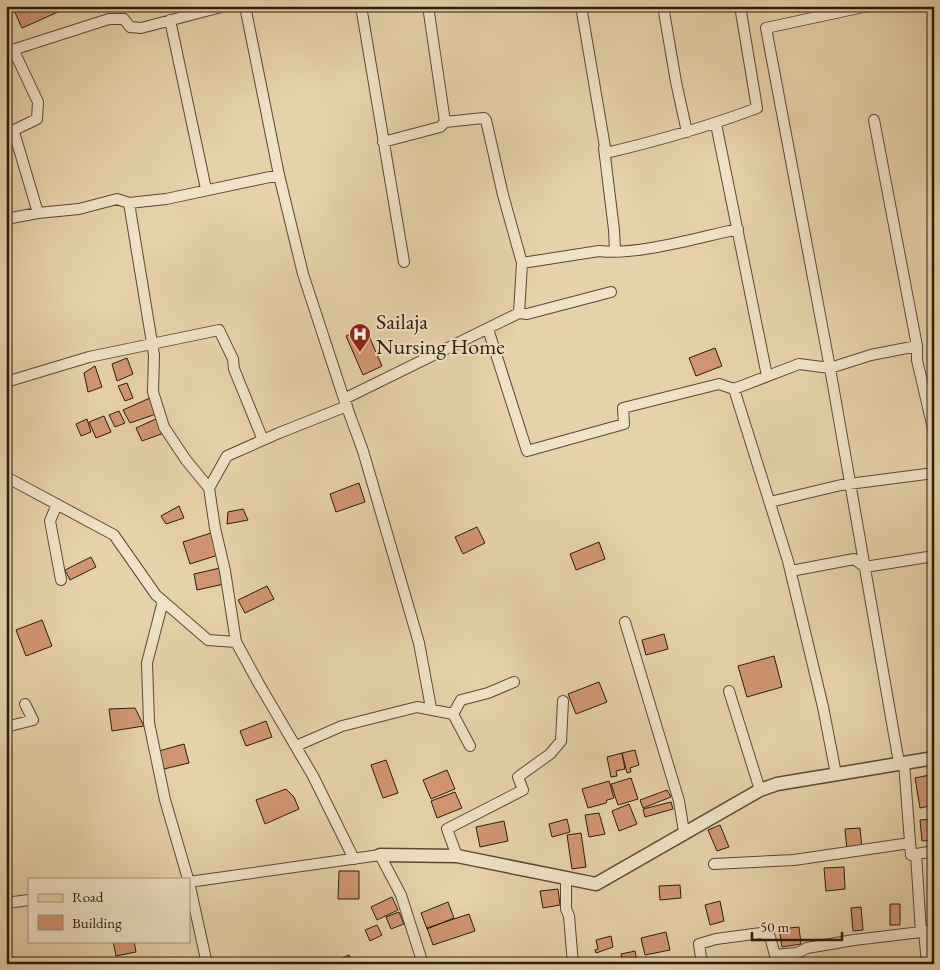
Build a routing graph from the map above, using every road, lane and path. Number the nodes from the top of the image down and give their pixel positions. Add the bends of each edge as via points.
1 (225, 6) edge
2 (245, 6) edge
3 (361, 6) edge
4 (428, 6) edge
5 (581, 6) edge
6 (662, 6) edge
7 (740, 6) edge
8 (868, 6) edge
9 (190, 11) edge
10 (170, 20) junction
11 (10, 50) edge
12 (874, 120) dead end
13 (445, 122) junction
14 (600, 122) junction
15 (716, 124) junction
16 (687, 132) junction
17 (10, 133) edge
18 (383, 142) junction
19 (279, 175) junction
20 (206, 189) junction
21 (129, 203) junction
22 (38, 213) junction
23 (6, 219) edge
24 (738, 229) junction
25 (615, 251) junction
26 (404, 262) dead end
27 (522, 263) junction
28 (610, 292) dead end
29 (519, 313) junction
30 (488, 329) junction
31 (152, 344) junction
32 (917, 346) junction
33 (830, 368) junction
34 (767, 376) junction
35 (6, 382) edge
36 (734, 389) junction
37 (345, 402) junction
38 (934, 433) edge
39 (263, 440) junction
40 (934, 473) edge
41 (6, 477) edge
42 (851, 484) junction
43 (209, 488) junction
44 (770, 502) junction
45 (57, 504) junction
46 (934, 556) edge
47 (865, 567) junction
48 (791, 571) junction
49 (61, 580) dead end
50 (163, 601) junction
51 (626, 622) dead end
52 (236, 642) junction
53 (514, 682) dead end
54 (730, 691) dead end
55 (562, 701) dead end
56 (26, 704) dead end
57 (431, 708) junction
58 (453, 714) junction
59 (6, 726) edge
60 (296, 746) junction
61 (470, 746) dead end
62 (934, 758) edge
63 (901, 763) junction
64 (836, 774) junction
65 (760, 790) junction
66 (684, 832) junction
67 (910, 843) junction
68 (934, 851) edge
69 (916, 854) junction
70 (380, 855) junction
71 (457, 856) junction
72 (354, 859) junction
73 (714, 864) dead end
74 (187, 878) edge
75 (566, 878) junction
76 (190, 881) edge
77 (190, 890) edge
78 (28, 900) edge
79 (6, 903) edge
80 (926, 931) edge
81 (207, 964) edge
82 (423, 964) edge
83 (573, 964) edge
84 (702, 964) edge
85 (927, 964) edge

1 - 9 street
2 - 19 street
3 - 18 street
4 - 13 street
5 - 14 street
6 - 16 street
7 - 15 street via 757,108
8 - 33 street via 766,28
9 - 10 street
10 - 11 street via 141,28 130,26 124,19 108,19
10 - 20 street
11 - 17 street via 38,102 37,119
12 - 32 street
13 - 18 street via 440,127
13 - 27 street via 486,120
14 - 16 street via 606,153
14 - 25 street via 610,185
15 - 16 street
15 - 24 street
17 - 22 street
18 - 26 street
19 - 20 street
19 - 37 street via 303,274
20 - 21 street via 166,199
21 - 22 street via 116,199 79,209
21 - 31 street
22 - 23 street
24 - 25 street via 647,248
24 - 34 street
25 - 27 street
27 - 29 street
28 - 29 street via 527,314
29 - 30 street
30 - 36 street via 528,451 624,424 623,408 720,384
30 - 37 street
31 - 35 street via 89,356
31 - 39 street via 219,330 234,359 234,369
31 - 43 street via 154,392 164,427
32 - 33 street via 871,355
32 - 38 street via 917,360
33 - 34 street via 798,364
33 - 42 street
34 - 36 street
36 - 44 street
37 - 39 street
37 - 57 street via 363,451 418,643
39 - 43 street via 227,456
40 - 42 street
41 - 45 street
42 - 44 street
42 - 47 street
43 - 52 street
44 - 48 street
45 - 49 street via 50,521
45 - 50 street via 114,534
46 - 47 street
47 - 48 street via 854,559
47 - 63 street
48 - 64 street
50 - 52 street via 208,640
50 - 74 street via 147,663 150,723 165,800
51 - 66 street via 679,801
52 - 60 street
53 - 58 street via 461,700
54 - 65 street
55 - 71 street via 561,741 550,754 518,776 523,790 447,829
56 - 59 street via 33,720
57 - 58 street
57 - 60 street via 417,707 342,726
58 - 61 street
60 - 72 street
62 - 63 street
63 - 64 street
63 - 67 street
64 - 65 street
65 - 66 street
66 - 75 street via 596,884
67 - 69 street via 911,854
67 - 73 street via 794,860
68 - 69 street
69 - 80 street
70 - 71 street
70 - 72 street
70 - 82 street via 401,895
71 - 75 street
72 - 76 street
75 - 83 street via 566,910
77 - 81 street
78 - 79 street
80 - 84 street via 775,955 770,937 761,933 716,939 700,944
80 - 85 street

